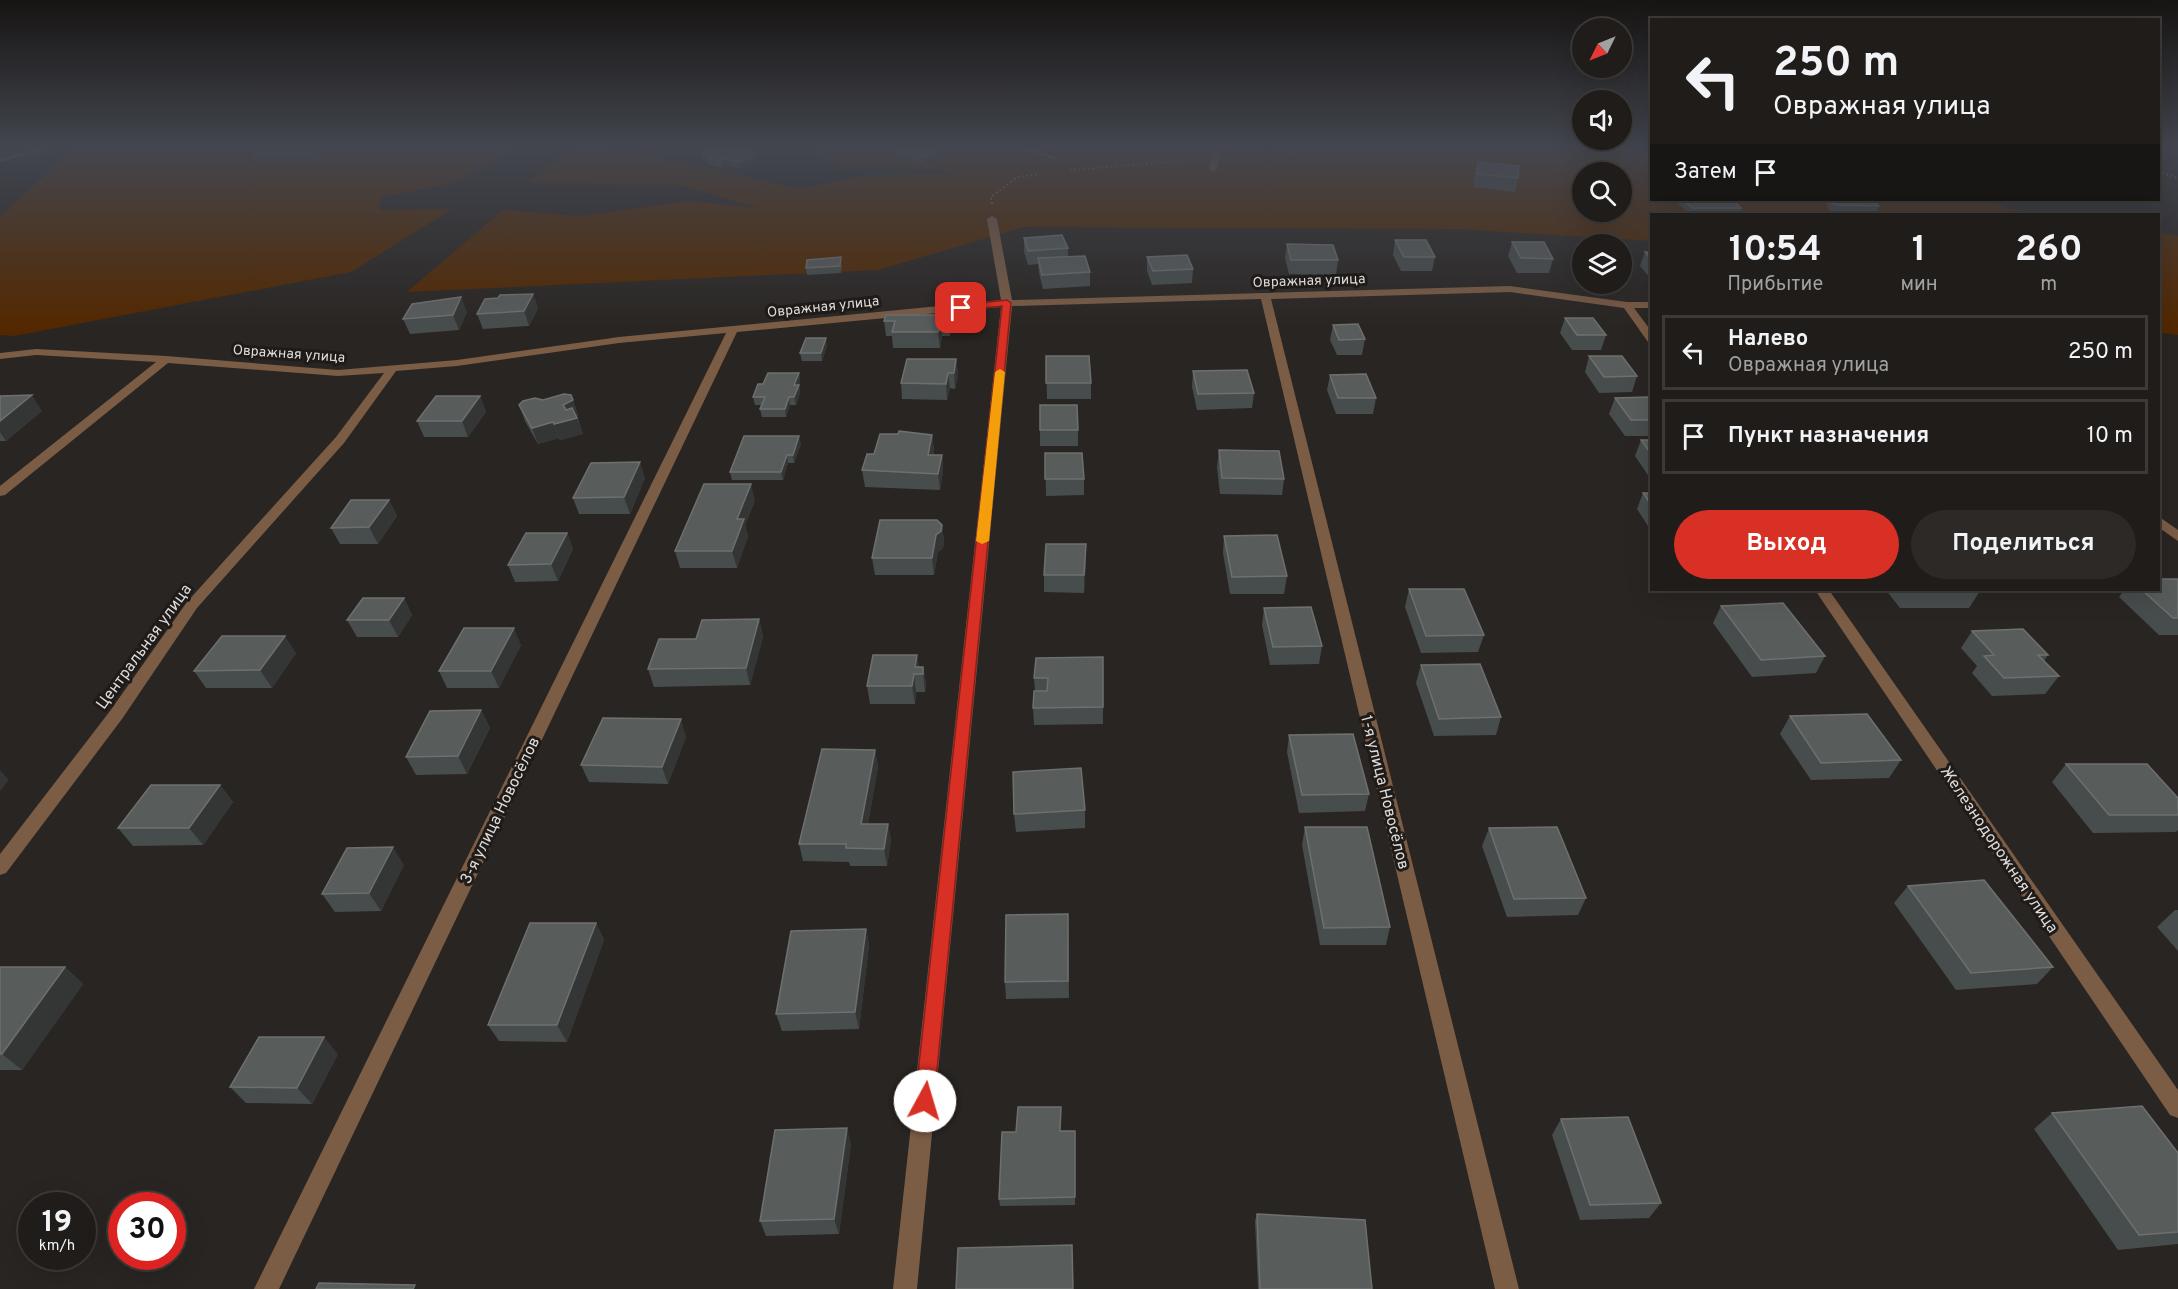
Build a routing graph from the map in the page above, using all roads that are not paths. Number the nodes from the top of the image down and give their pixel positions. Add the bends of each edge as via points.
1 (992, 219) road end
2 (1265, 296) junction
3 (1007, 303) junction
4 (1627, 305) junction
5 (1650, 305) edge
6 (732, 331) junction
7 (1650, 337) edge
8 (0, 356) edge
9 (166, 359) junction
10 (392, 369) junction
11 (0, 492) edge
12 (2160, 522) edge
13 (2178, 537) edge
14 (1823, 591) edge
15 (0, 868) edge
16 (2171, 1088) edge
17 (2178, 1108) edge
18 (266, 1289) edge
19 (905, 1289) edge
20 (1507, 1289) edge

1 - 3 street
2 - 3 street, Овражная улица
2 - 4 street, Овражная улица via 1510,289
2 - 20 street, 1-я улица Новосёлов
3 - 6 street, Овражная улица
3 - 19 street
4 - 5 street, Овражная улица
4 - 7 street
6 - 10 street, Овражная улица via 618,340
6 - 18 street, 3-я улица Новосёлов
8 - 9 street, Овражная улица via 36,352
9 - 10 street, Овражная улица via 338,373
9 - 11 street
10 - 15 street, Центральная улица via 340,440 192,605 116,715
12 - 13 street
14 - 16 street, Железнодорожная улица
16 - 17 street, Железнодорожная улица

